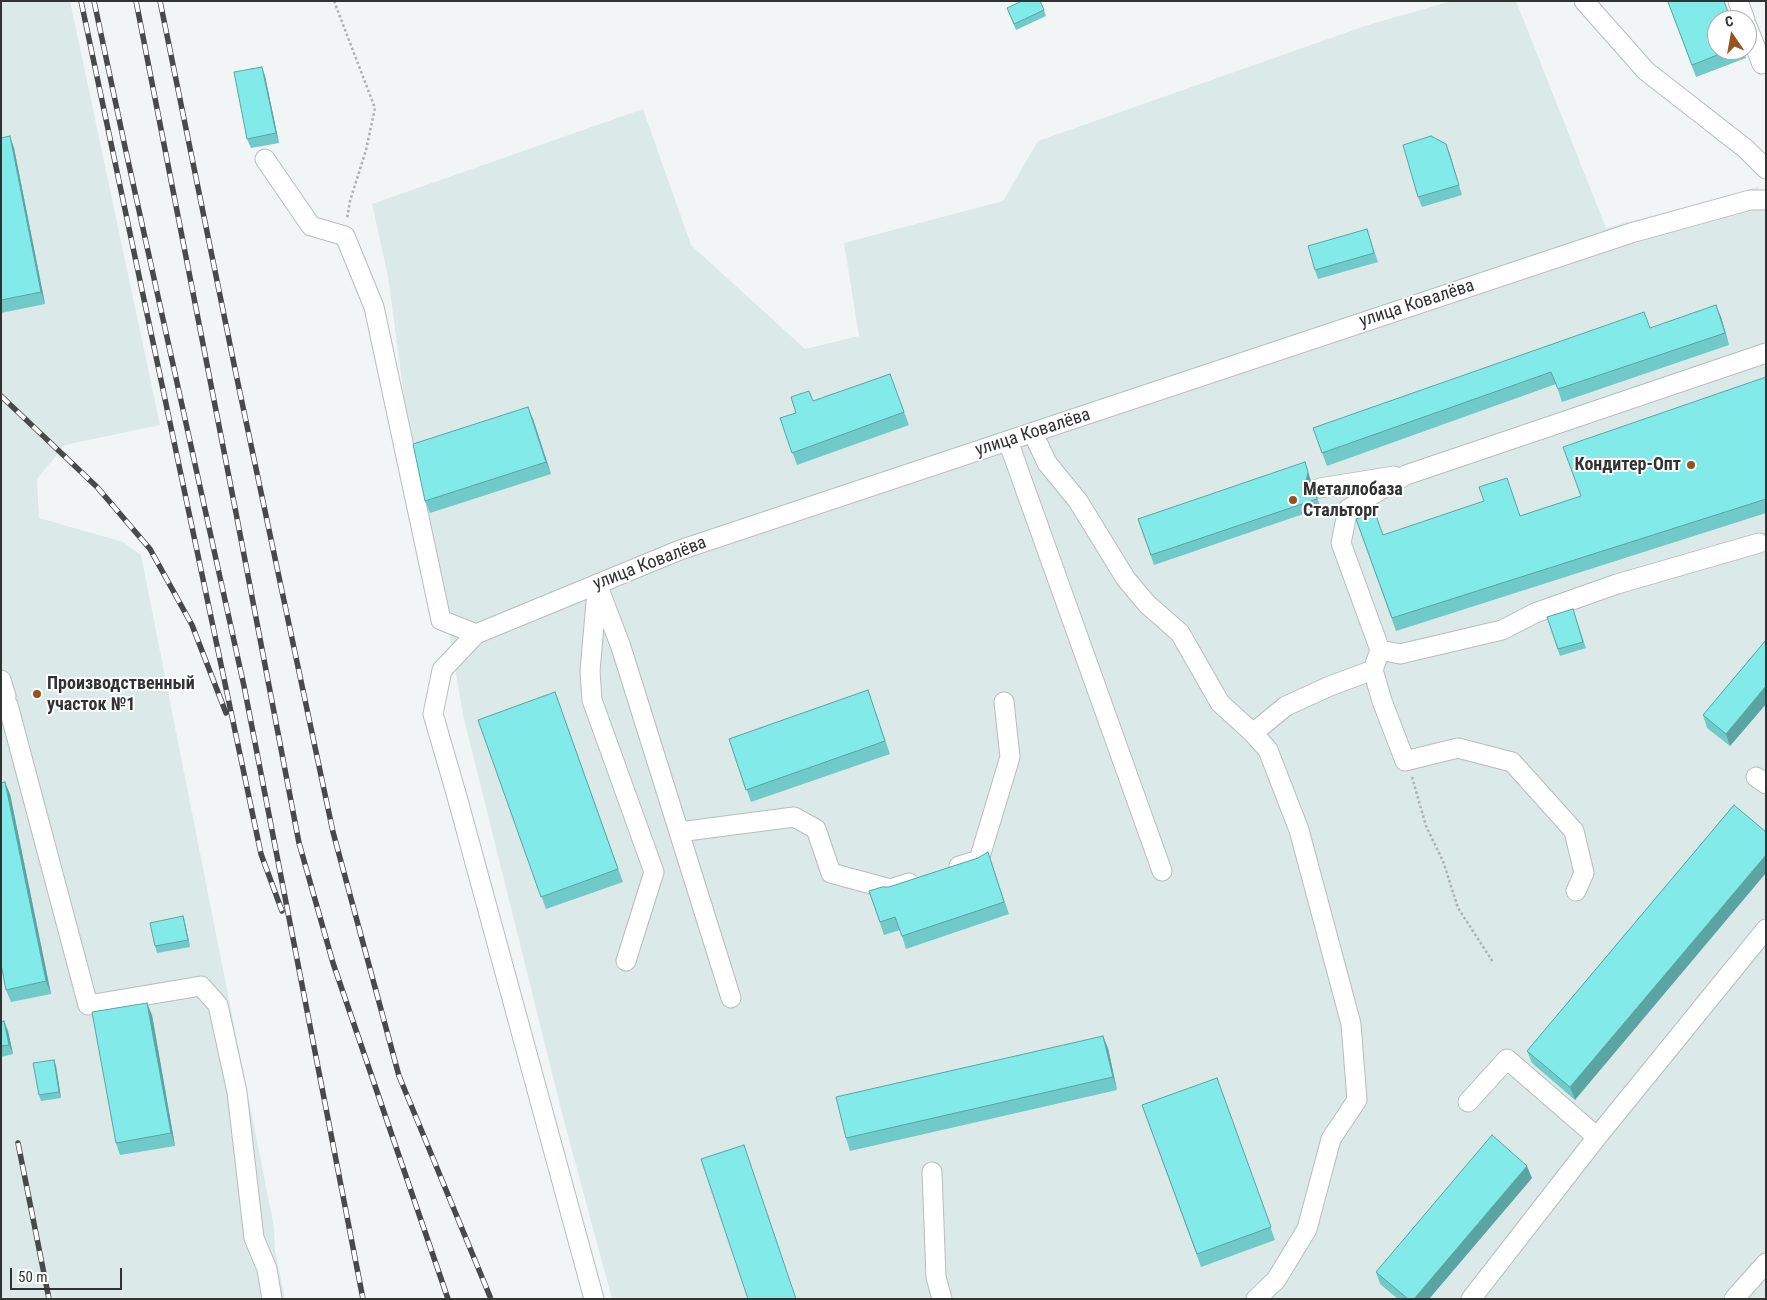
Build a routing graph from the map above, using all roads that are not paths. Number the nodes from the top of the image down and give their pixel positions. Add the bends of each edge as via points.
1 (1584, 1) edge
2 (1757, 51) edge
3 (1762, 64) dead end
4 (265, 159) dead end
5 (1766, 169) edge
6 (1766, 200) edge
7 (1766, 353) edge
8 (1032, 432) junction
9 (1008, 441) junction
10 (1406, 475) junction
11 (1320, 488) dead end
12 (1759, 542) dead end
13 (597, 584) junction
14 (476, 634) junction
15 (1380, 650) junction
16 (1373, 670) junction
17 (5, 694) edge
18 (1004, 702) dead end
19 (1253, 732) junction
20 (679, 832) junction
21 (1162, 871) dead end
22 (1576, 891) dead end
23 (1766, 929) edge
24 (626, 961) dead end
25 (731, 998) dead end
26 (1468, 1102) dead end
27 (1597, 1138) junction
28 (932, 1172) dead end
29 (1766, 1262) edge
30 (272, 1299) edge
31 (594, 1299) edge
32 (942, 1299) edge
33 (1256, 1299) edge
34 (1471, 1299) edge
35 (1734, 1299) edge

1 - 5 street via 1646,71 1746,149
2 - 3 street
4 - 14 street via 311,226 346,236 374,308 441,620
6 - 8 street, улица Ковалёва via 1750,200 1631,233
7 - 10 street
8 - 9 street, улица Ковалёва
8 - 19 street via 1047,463 1078,501 1126,579 1147,604 1180,634 1220,703
9 - 13 street, улица Ковалёва via 680,550
9 - 21 street
10 - 11 street
10 - 15 street via 1348,509 1341,543
12 - 15 street via 1617,584 1535,613 1502,630 1400,654
13 - 14 street, улица Ковалёва
13 - 20 street via 621,647
13 - 24 street via 590,671 592,700 654,872
14 - 31 street, улица Ковалёва via 442,670 433,714
15 - 16 street
16 - 19 street via 1286,706
16 - 22 street via 1405,761 1458,748 1512,762 1574,831 1584,873
17 - 30 street via 88,1005 201,986 218,1005 237,1092 254,1238 267,1269
18 - 20 street via 1010,757 979,860 890,889 831,873 816,829 794,817
19 - 33 street via 1268,750 1300,830 1352,1024 1357,1100 1331,1139 1307,1229 1276,1280
20 - 25 street
23 - 27 street
26 - 27 street via 1507,1059
27 - 34 street
28 - 32 street via 936,1277
29 - 35 street

